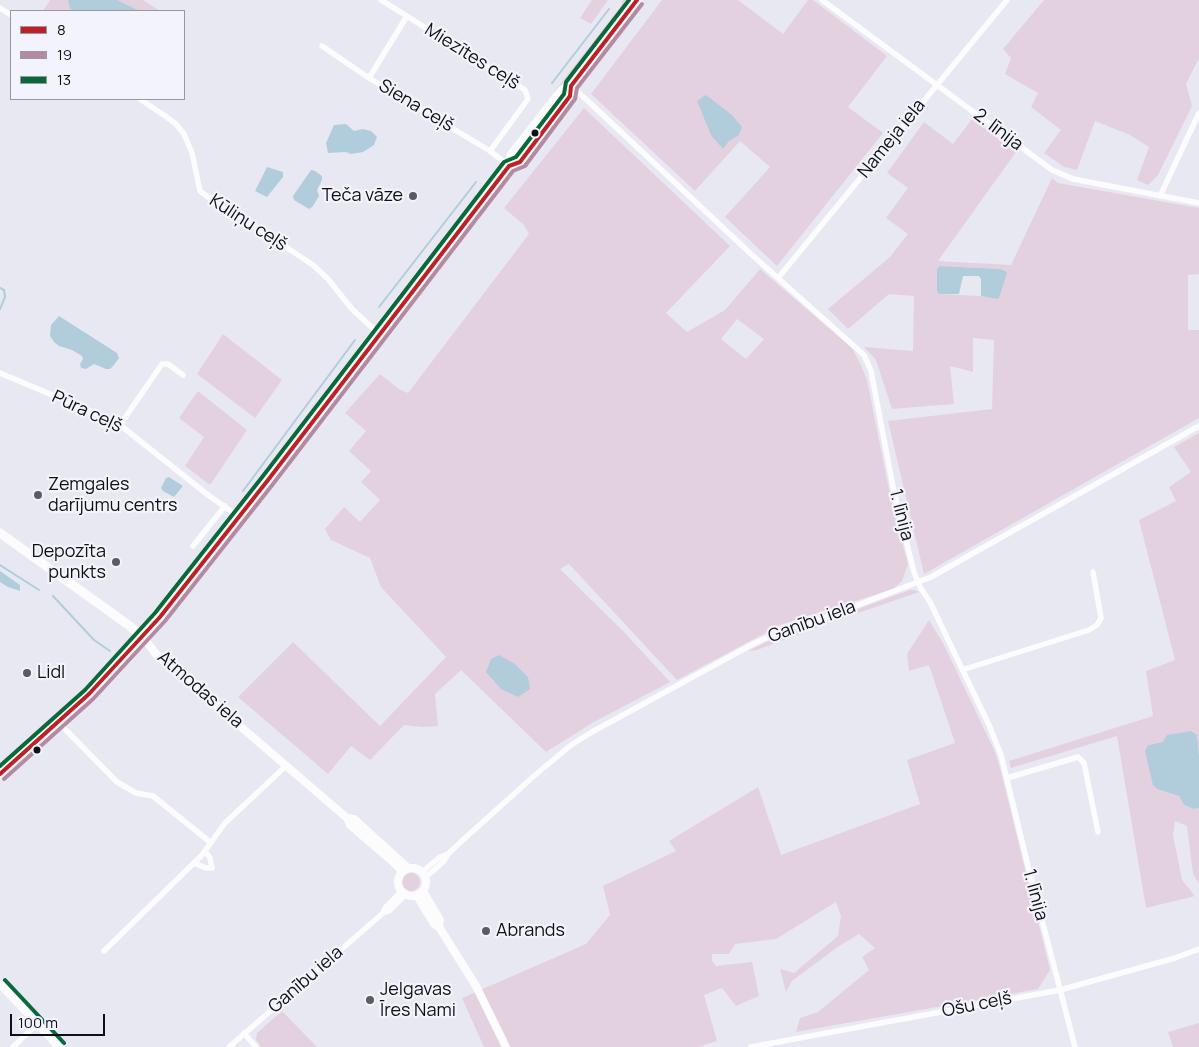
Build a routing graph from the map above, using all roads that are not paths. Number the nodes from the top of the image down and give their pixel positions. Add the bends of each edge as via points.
1 (381, 0) edge
2 (637, 0) edge
3 (822, 0) edge
4 (1006, 0) edge
5 (407, 16) junction
6 (322, 46) dead end
7 (369, 78) junction
8 (936, 84) junction
9 (571, 86) junction
10 (141, 100) edge
11 (1199, 113) edge
12 (490, 151) junction
13 (509, 166) junction
14 (1160, 196) junction
15 (1199, 203) edge
16 (778, 278) junction
17 (380, 335) junction
18 (0, 374) edge
19 (183, 374) dead end
20 (120, 425) junction
21 (1199, 426) edge
22 (225, 506) junction
23 (239, 517) junction
24 (0, 533) edge
25 (193, 546) dead end
26 (1093, 572) dead end
27 (919, 583) junction
28 (143, 638) junction
29 (962, 670) junction
30 (58, 722) junction
31 (287, 765) junction
32 (0, 774) edge
33 (1007, 778) junction
34 (1098, 832) dead end
35 (210, 842) junction
36 (205, 851) junction
37 (194, 863) junction
38 (405, 869) junction
39 (424, 875) junction
40 (403, 893) junction
41 (420, 893) junction
42 (1199, 949) edge
43 (104, 951) dead end
44 (0, 984) edge
45 (1060, 990) junction
46 (37, 1024) junction
47 (244, 1033) junction
48 (772, 1045) edge
49 (13, 1047) edge
50 (59, 1047) edge
51 (228, 1047) edge
52 (256, 1047) edge
53 (506, 1047) edge
54 (751, 1047) edge
55 (1075, 1047) edge

1 - 5 street, Miezītes ceļš
2 - 9 main road
3 - 8 street, 2. līnija
4 - 8 street, Nameja iela
5 - 7 street
5 - 12 street, Miezītes ceļš via 526,90 528,99
6 - 7 street, Siena ceļš
7 - 12 street, Siena ceļš
8 - 14 street, 2. līnija via 1052,170 1073,179
8 - 16 street, Nameja iela
9 - 13 main road via 570,96 520,162
9 - 16 street, 1. līnija
10 - 17 street, Kūliņu ceļš via 184,134 192,153 200,191 313,265
11 - 14 street
12 - 13 street, Siena ceļš
13 - 17 main road
14 - 15 street, 2. līnija
16 - 27 street, 1. līnija via 864,355 871,371 894,492
17 - 23 main road
18 - 20 street, Pūra ceļš
19 - 20 street via 168,364 162,364
20 - 22 street, Pūra ceļš
21 - 27 street, Ganību iela
22 - 23 street, Pūra ceļš
22 - 25 street
23 - 28 main road
24 - 28 main road, Atmodas iela
26 - 29 street via 1101,618 1097,625
27 - 29 street, 1. līnija
27 - 39 street, Ganību iela via 777,633 592,732 534,776 444,861
28 - 30 main road
28 - 31 main road, Atmodas iela via 156,654
29 - 33 street, 1. līnija via 989,726
30 - 32 main road
30 - 35 street via 117,782 136,793 153,796
31 - 35 street via 225,823
31 - 38 main road, Atmodas iela via 347,818 354,818 398,856
33 - 34 street via 1078,757 1084,763
33 - 45 street, 1. līnija
35 - 36 street
36 - 37 street
36 - 37 street via 212,868
37 - 43 street
38 - 39 main road via 416,868
38 - 40 main road via 397,879
39 - 41 main road via 426,884
40 - 41 main road
40 - 47 street, Ganību iela
41 - 53 main road via 440,920 440,927 476,986
42 - 45 street, Ošu ceļš
44 - 46 main road
45 - 48 street, Ošu ceļš
45 - 55 street, 1. līnija
46 - 49 street
46 - 50 main road
47 - 51 street, Ganību iela
47 - 52 street
48 - 54 street, Ošu ceļš

